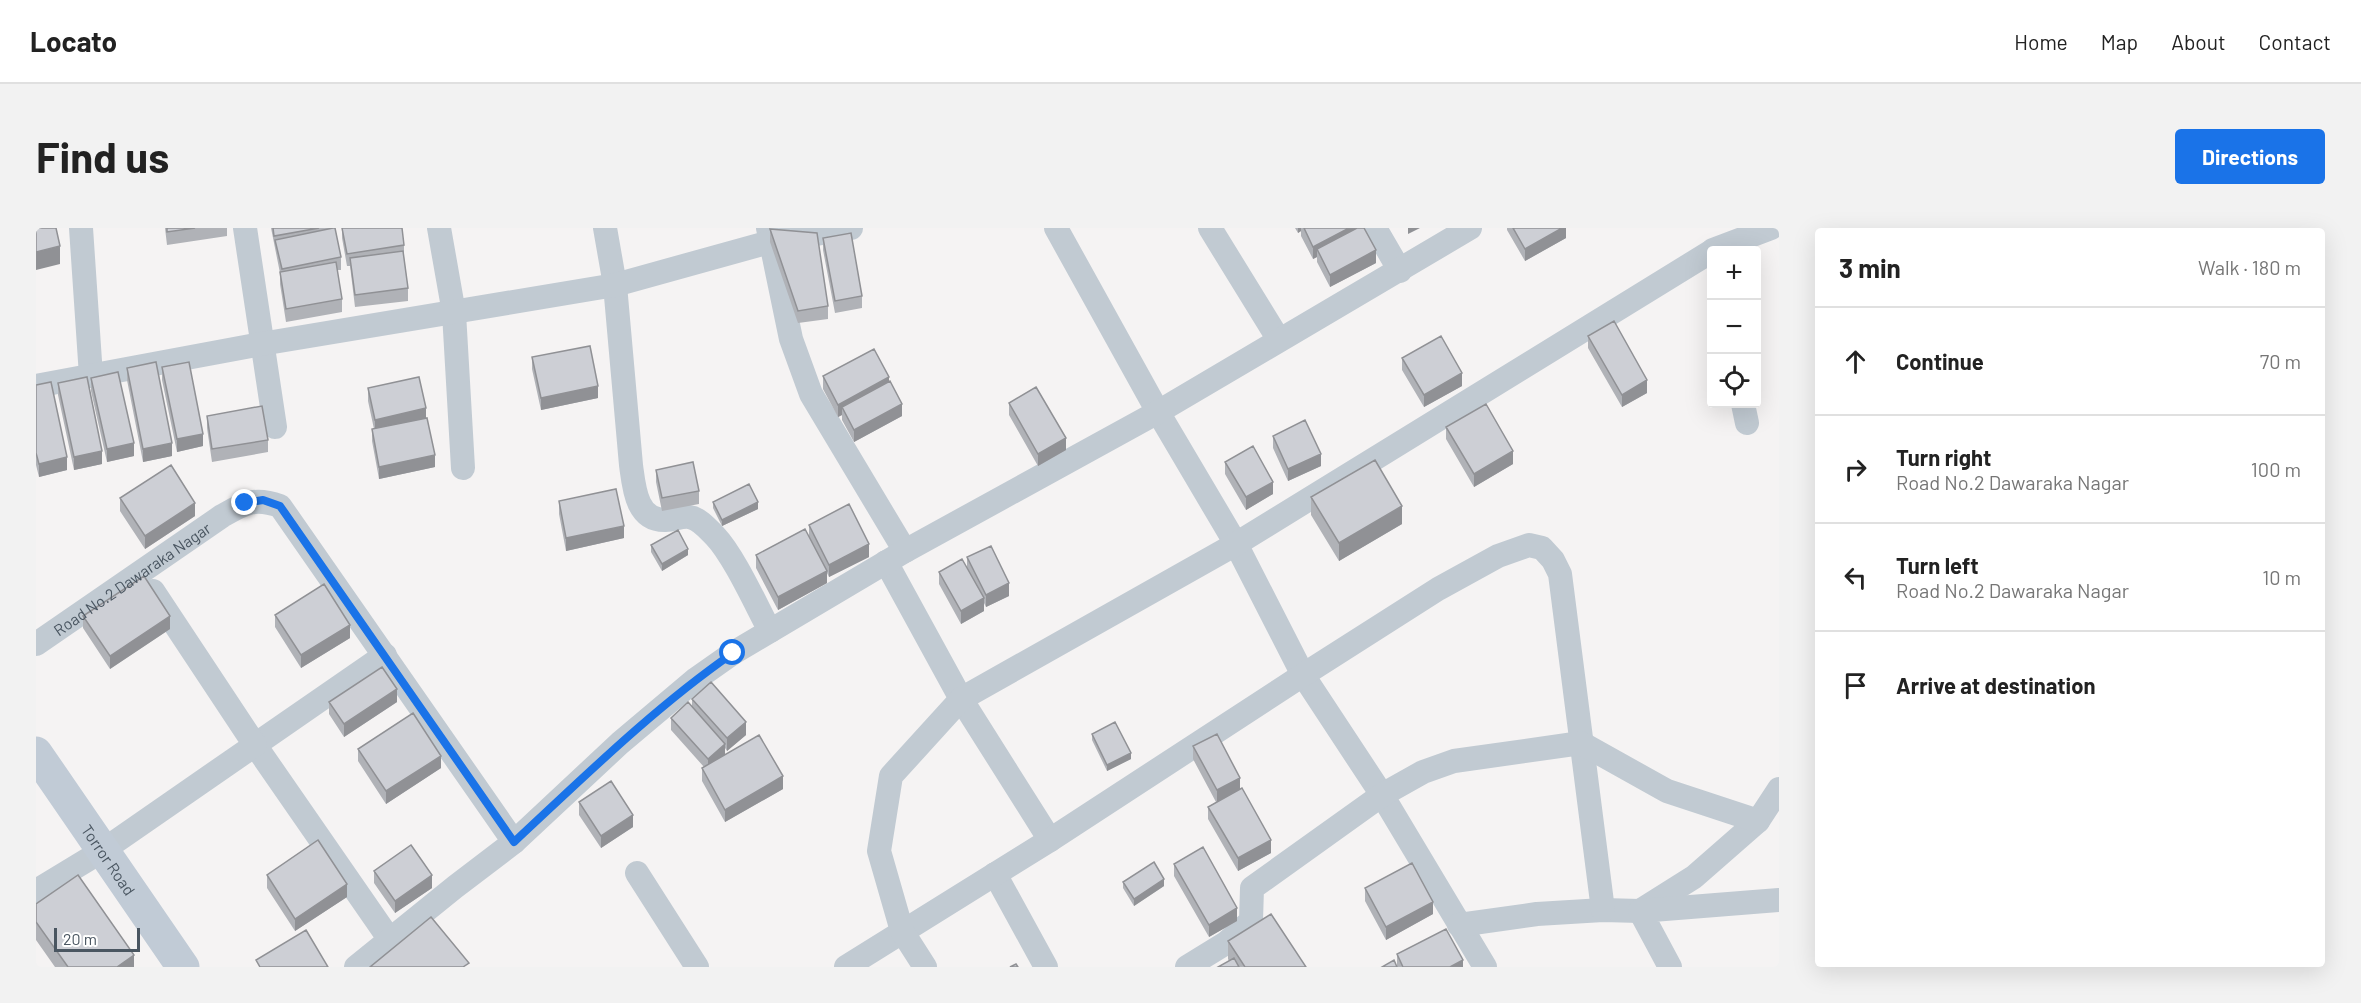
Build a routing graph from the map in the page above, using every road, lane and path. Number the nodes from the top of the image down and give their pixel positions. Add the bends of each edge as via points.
1 (81, 228) edge
2 (245, 228) edge
3 (439, 228) edge
4 (605, 228) edge
5 (851, 228) edge
6 (1056, 228) edge
7 (1210, 228) edge
8 (1375, 228) edge
9 (1470, 228) edge
10 (1771, 228) edge
11 (769, 235) edge
12 (1725, 246) edge
13 (1707, 255) edge
14 (1400, 271) junction
15 (615, 285) junction
16 (454, 313) junction
17 (1279, 340) junction
18 (261, 344) junction
19 (91, 376) junction
20 (36, 386) edge
21 (1158, 412) junction
22 (275, 427) dead end
23 (463, 468) dead end
24 (1236, 544) junction
25 (895, 556) junction
26 (140, 570) junction
27 (770, 631) junction
28 (36, 644) edge
29 (386, 655) junction
30 (1303, 675) junction
31 (961, 699) junction
32 (1581, 744) junction
33 (255, 745) junction
34 (36, 753) edge
35 (1779, 789) edge
36 (1382, 795) junction
37 (1758, 821) junction
38 (1050, 840) junction
39 (514, 842) junction
40 (102, 851) junction
41 (637, 873) dead end
42 (995, 874) junction
43 (36, 891) edge
44 (1779, 900) edge
45 (1602, 910) junction
46 (1640, 911) junction
47 (1459, 925) junction
48 (902, 931) junction
49 (390, 940) junction
50 (183, 967) edge
51 (356, 967) edge
52 (697, 967) edge
53 (846, 967) edge
54 (925, 967) edge
55 (1046, 967) edge
56 (1187, 967) edge
57 (1485, 967) edge
58 (1670, 967) edge

1 - 19 street
2 - 18 street
3 - 16 street
4 - 15 street
5 - 11 street
6 - 21 street
7 - 17 street
8 - 14 street
9 - 14 street
10 - 12 street
11 - 15 street
11 - 25 street via 791,339 811,394
13 - 24 street
14 - 17 street
15 - 16 street
15 - 27 street via 634,493 640,507 646,514 664,520 690,517 716,537
16 - 18 street
16 - 23 street
17 - 21 street
18 - 19 street
18 - 22 street
19 - 20 street
21 - 24 street
21 - 25 street
24 - 30 street
24 - 31 street
25 - 27 street
25 - 31 street
26 - 28 street, Road No.2 Dawaraka Nagar
26 - 29 street, Road No.2 Dawaraka Nagar via 222,516 245,503 263,500 280,506
26 - 33 street
27 - 39 street via 696,679 620,743
29 - 33 street
29 - 39 street, Road No.2 Dawaraka Nagar
30 - 32 street via 1438,589 1498,556 1529,545 1542,548 1560,574
30 - 36 street
30 - 38 street
31 - 38 street
31 - 48 street via 891,776 879,851
32 - 36 street via 1454,761 1423,772
32 - 37 street via 1667,791
32 - 45 street
33 - 40 street
33 - 49 street
34 - 40 street, Torror Road
35 - 37 street
36 - 47 street
36 - 56 street via 1252,888 1251,921
37 - 46 street via 1694,877
38 - 42 street
39 - 49 street
40 - 43 street
40 - 50 street, Torror Road
41 - 52 street
42 - 48 street
42 - 55 street
44 - 46 street
45 - 46 street
45 - 47 street
46 - 58 street
47 - 57 street
48 - 53 street
48 - 54 street
49 - 51 street

